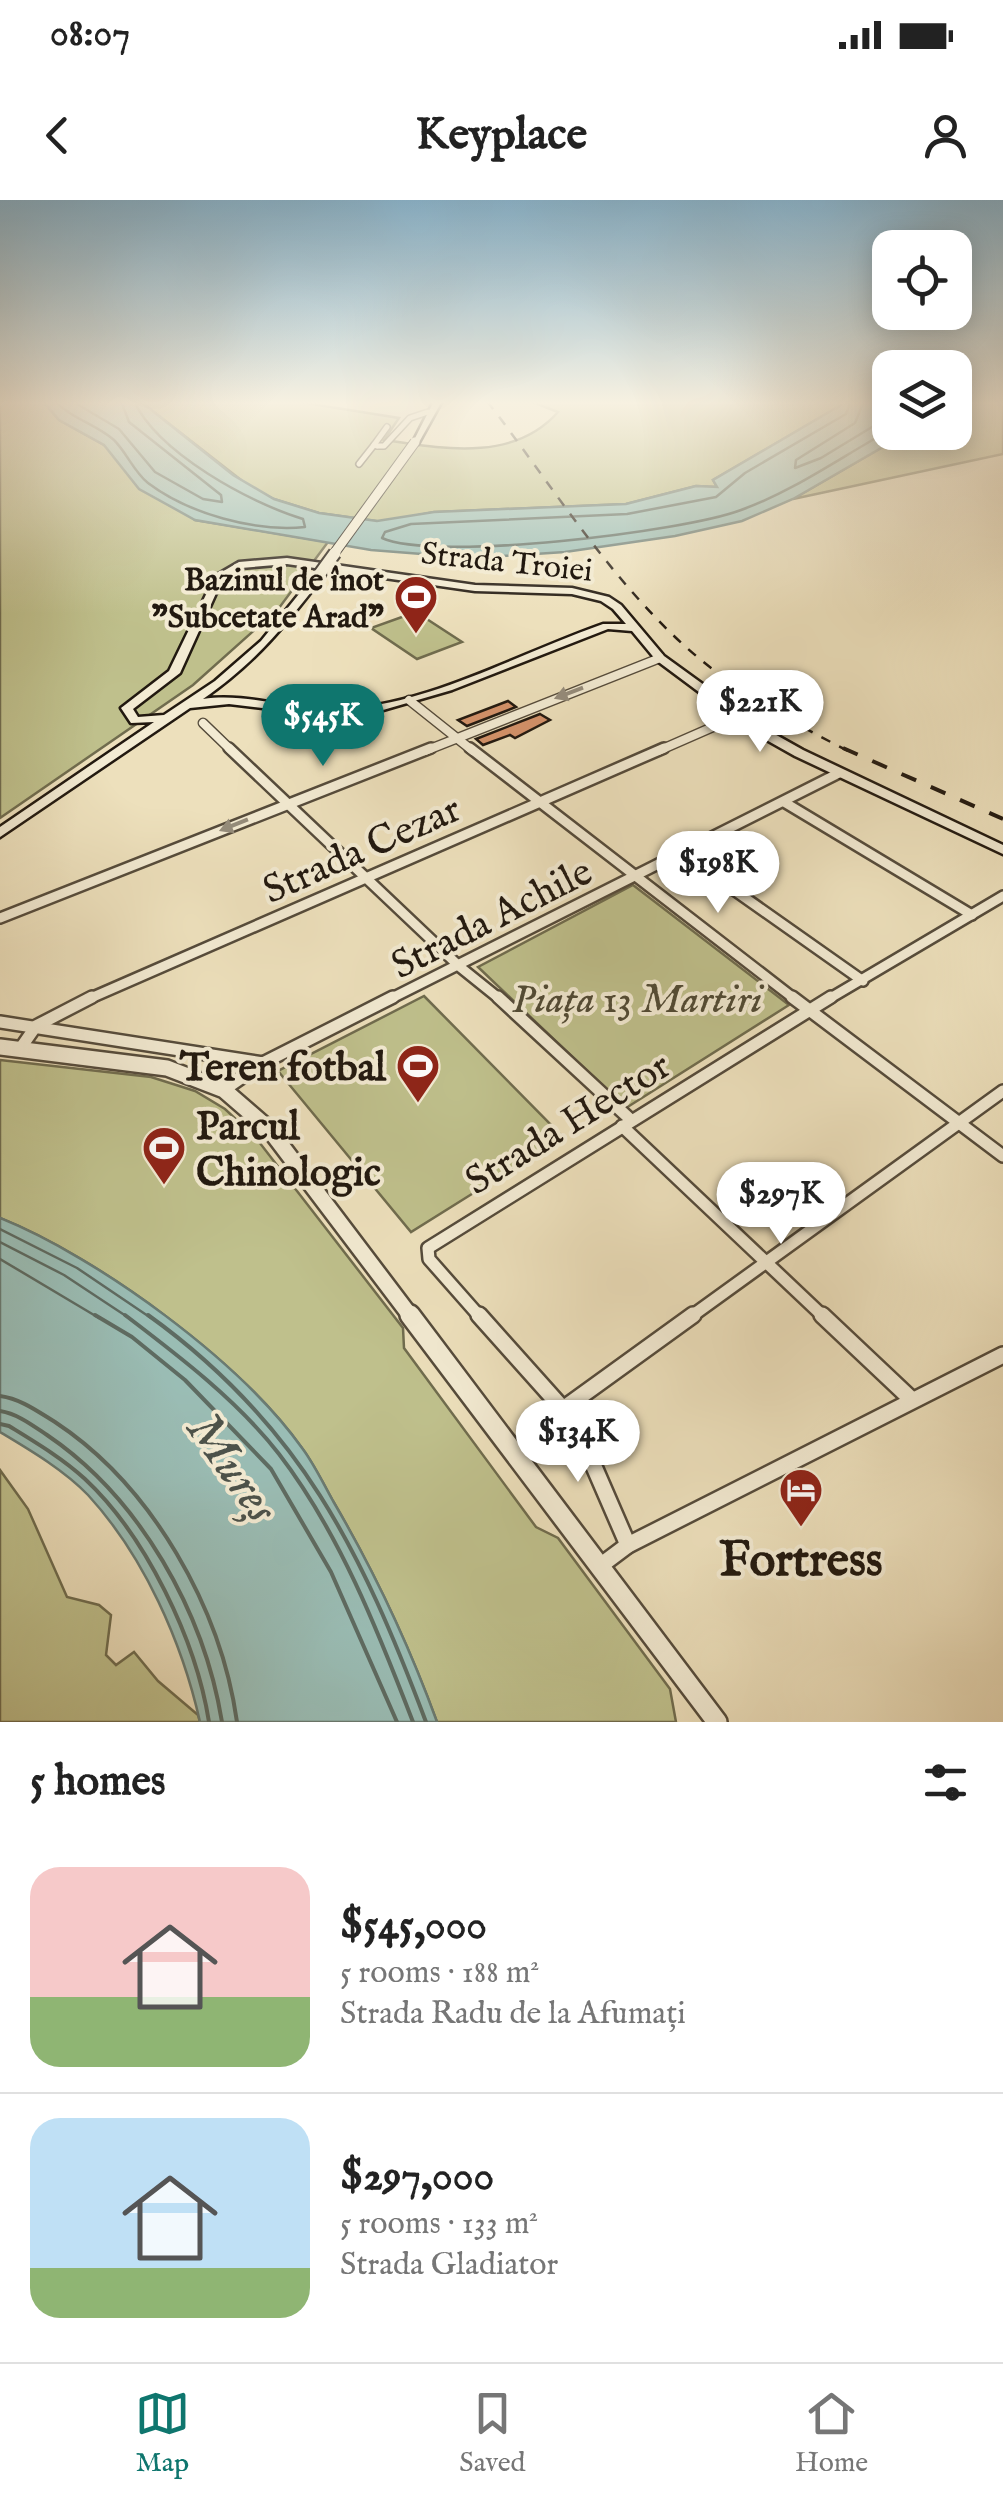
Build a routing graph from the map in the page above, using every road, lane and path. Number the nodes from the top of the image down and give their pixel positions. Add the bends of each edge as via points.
1 (389, 472) edge
2 (316, 574) junction
3 (634, 628) junction
4 (660, 658) junction
5 (220, 683) junction
6 (409, 700) junction
7 (238, 701) junction
8 (190, 705) junction
9 (127, 708) junction
10 (738, 716) junction
11 (162, 718) junction
12 (203, 723) dead end
13 (457, 737) junction
14 (132, 738) junction
15 (839, 773) junction
16 (539, 802) junction
17 (784, 802) junction
18 (288, 803) junction
19 (0, 830) edge
20 (1003, 850) edge
21 (683, 854) junction
22 (368, 878) junction
23 (634, 878) junction
24 (1003, 896) edge
25 (972, 915) junction
26 (0, 918) edge
27 (460, 967) junction
28 (863, 981) junction
29 (809, 1009) junction
30 (0, 1022) edge
31 (36, 1026) junction
32 (0, 1047) edge
33 (20, 1049) junction
34 (263, 1063) junction
35 (224, 1090) junction
36 (1003, 1091) edge
37 (959, 1122) junction
38 (626, 1123) junction
39 (1003, 1156) edge
40 (766, 1262) junction
41 (1003, 1355) edge
42 (911, 1399) junction
43 (563, 1409) junction
44 (628, 1546) junction
45 (599, 1567) junction
46 (716, 1722) edge

1 - 2 main road, bridge
2 - 5 main road via 265,642
2 - 11 main road via 258,640
3 - 4 main road, Strada Troiei
3 - 6 main road via 592,631
3 - 9 main road, Strada Troiei via 605,600 572,591 475,588 287,561 246,563 218,578 174,672
4 - 10 main road, Strada Troiei
4 -> 13 street
5 - 7 main road
5 - 8 main road
6 - 7 main road via 315,714
6 - 13 street
7 - 8 main road
8 - 19 main road
9 - 11 main road via 135,721
9 - 14 main road via 123,717
10 - 15 main road, Strada Troiei
10 - 16 street, Strada Cezar
11 - 14 main road
12 - 18 street
13 - 16 street
13 - 18 street
14 - 19 main road
15 - 17 street, Strada Achile
15 - 20 main road, Strada Troiei
16 - 22 street, Strada Cezar
16 - 23 street
17 - 21 street, Strada Achile
17 - 25 street
18 - 22 street
18 -> 26 street
21 - 23 street, Strada Achile
21 - 28 street
22 - 27 street
22 - 31 street, Strada Cezar
23 - 27 street, Strada Achile
23 - 29 street
24 - 25 street, Strada Hector
25 - 28 street, Strada Hector
27 - 34 street, Strada Achile
27 - 38 street via 530,1023
28 - 29 street, Strada Hector
29 - 37 street
29 - 38 street, Strada Hector
30 - 31 street
31 - 33 street, Strada Cezar
31 - 34 street
32 - 33 street
33 - 35 street via 167,1068
34 - 35 street, Strada Achile
35 - 45 street via 280,1144
36 - 37 street
37 - 39 street
37 - 40 street
38 - 40 street
38 - 43 street, Strada Hector via 426,1252
40 - 42 street
40 - 43 street
41 - 42 street
42 - 44 street
43 - 44 street
44 - 45 street
45 - 46 street

